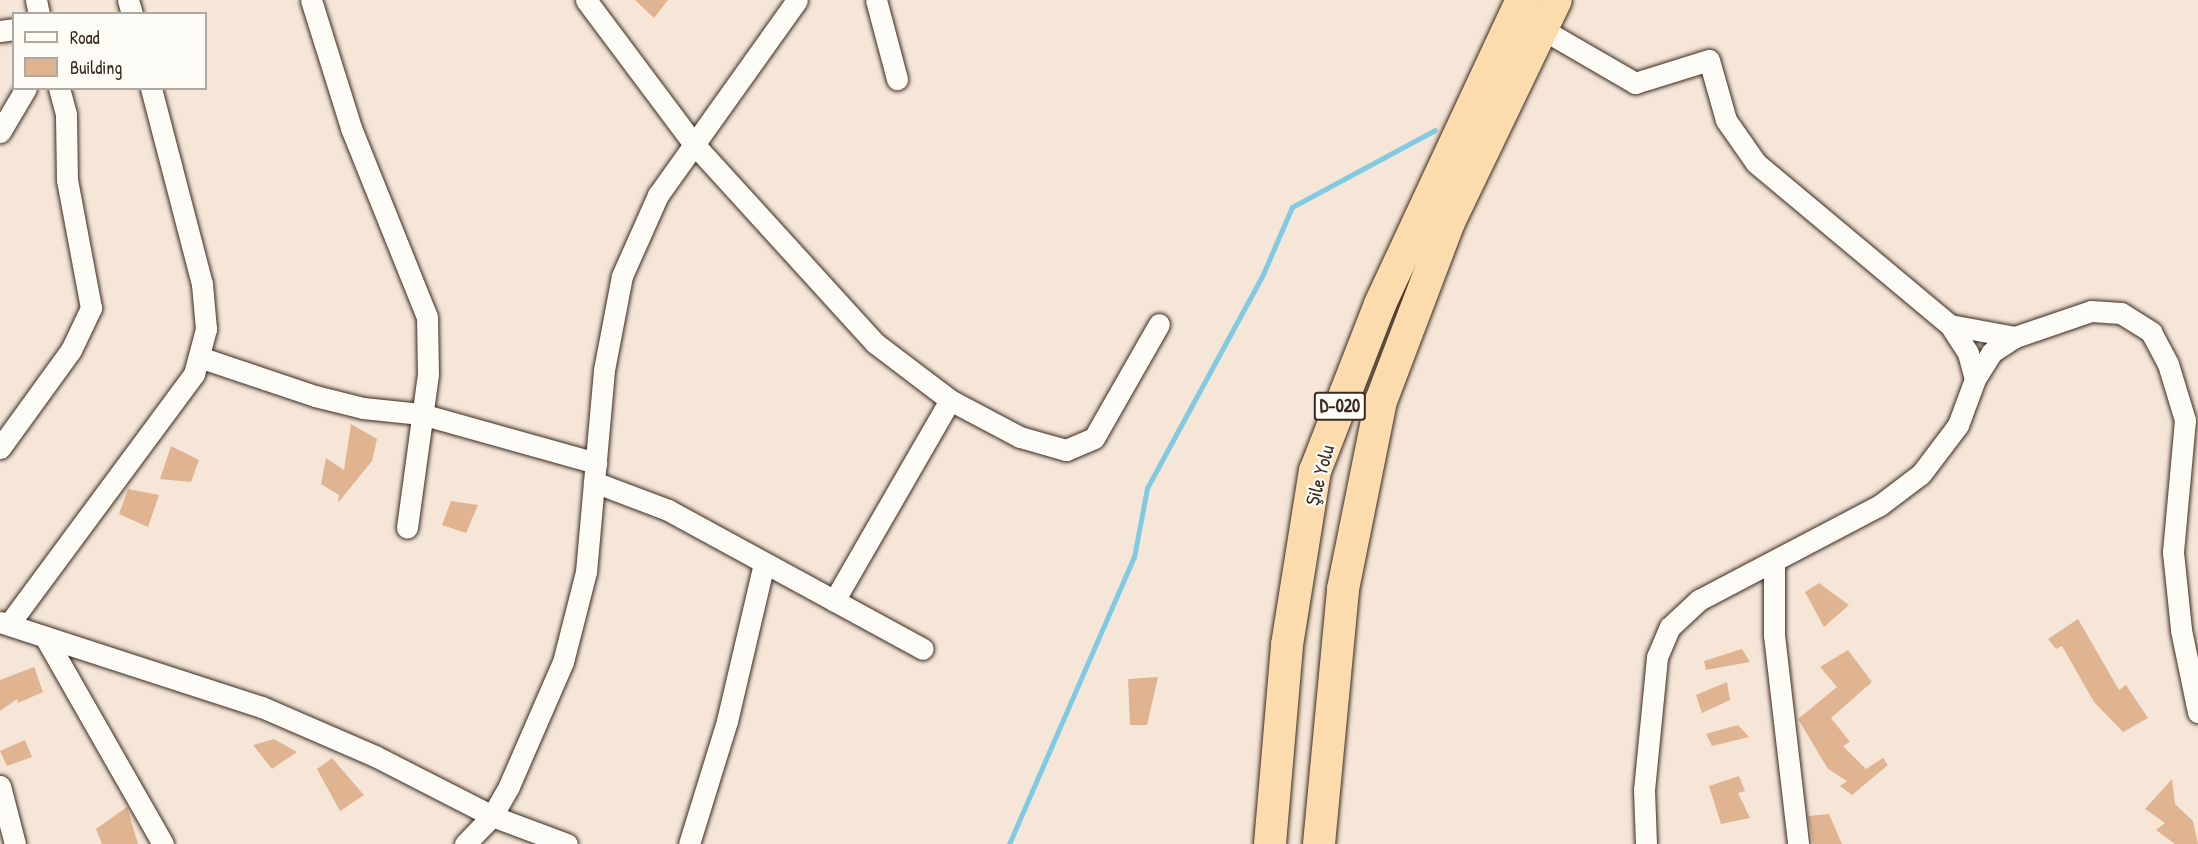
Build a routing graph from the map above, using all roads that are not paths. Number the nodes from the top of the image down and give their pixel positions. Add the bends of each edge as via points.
1 (311, 0) edge
2 (586, 0) edge
3 (797, 0) edge
4 (876, 0) edge
5 (1522, 0) edge
6 (1556, 0) edge
7 (1542, 29) junction
8 (897, 79) dead end
9 (25, 90) edge
10 (60, 90) edge
11 (152, 90) edge
12 (0, 132) edge
13 (693, 143) junction
14 (1159, 324) dead end
15 (1950, 325) junction
16 (2015, 337) junction
17 (199, 357) junction
18 (1975, 379) junction
19 (950, 400) junction
20 (421, 414) junction
21 (0, 448) edge
22 (595, 472) junction
23 (407, 528) dead end
24 (1774, 561) junction
25 (764, 563) junction
26 (834, 601) junction
27 (4, 623) edge
28 (45, 637) junction
29 (923, 650) dead end
30 (2198, 712) edge
31 (0, 786) edge
32 (492, 816) junction
33 (15, 844) edge
34 (163, 844) edge
35 (465, 844) edge
36 (567, 844) edge
37 (689, 844) edge
38 (1270, 844) edge
39 (1319, 844) edge
40 (1646, 844) edge
41 (1798, 844) edge

1 - 20 street via 351,128 427,317 429,364
2 - 13 street
3 - 13 street
4 - 8 street
5 - 38 highway, Şile Yolu / D-020 via 1380,304 1315,471 1287,645
6 - 7 highway, D-020
7 - 15 street via 1635,82 1709,60 1726,120 1756,163
7 - 39 highway, D-020 via 1449,222 1381,401 1342,589
9 - 12 street
10 - 21 street via 66,114 67,180 91,308 71,350
11 - 17 street via 202,284 207,329
13 - 19 street via 875,343
13 - 22 street via 658,195 622,276 604,370
14 - 19 street via 1094,438 1066,450 1020,437
15 - 16 street
15 - 18 street via 1968,353
16 - 18 street via 1992,352
16 - 30 street via 2091,310 2121,313 2151,332 2168,364 2185,420 2173,552 2181,630
17 - 20 street via 315,396 363,408
17 - 27 street via 194,374
18 - 24 street via 1958,425 1921,474 1880,506
19 - 26 street
20 - 22 street
20 - 23 street
22 - 25 street
22 - 32 street via 586,572 563,662
24 - 40 street via 1699,600 1670,627 1657,657 1644,789
24 - 41 street via 1774,635
25 - 26 street
25 - 37 street via 724,732
26 - 29 street
27 - 28 street
28 - 32 street via 262,707 375,756
28 - 34 street
31 - 33 street
32 - 35 street
32 - 36 street

